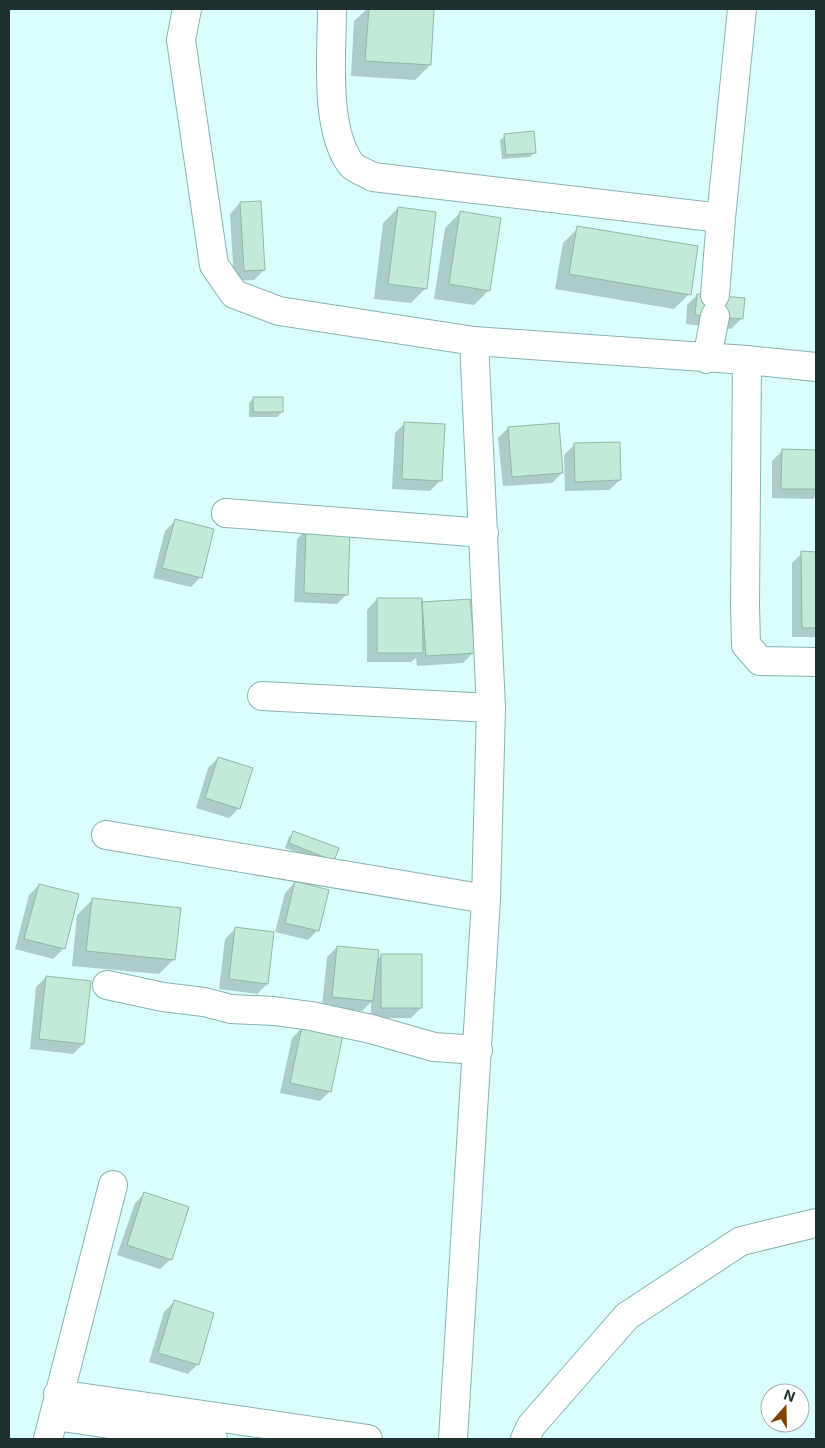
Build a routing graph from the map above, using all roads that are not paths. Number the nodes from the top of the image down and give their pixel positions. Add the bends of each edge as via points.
1 (187, 9) edge
2 (332, 9) edge
3 (742, 9) edge
4 (721, 218) junction
5 (474, 341) junction
6 (707, 358) junction
7 (747, 360) junction
8 (816, 367) edge
9 (226, 513) dead end
10 (484, 533) junction
11 (816, 662) edge
12 (262, 696) dead end
13 (491, 708) junction
14 (106, 835) dead end
15 (486, 899) junction
16 (107, 985) dead end
17 (478, 1050) junction
18 (113, 1185) dead end
19 (816, 1224) edge
20 (54, 1416) edge
21 (198, 1438) edge
22 (368, 1439) edge
23 (453, 1439) edge
24 (525, 1439) edge

1 - 5 street via 180,40 214,265 234,294 279,311
2 - 4 street via 331,103 340,143 351,164 372,177
3 - 4 street
4 - 6 street via 715,306
5 - 6 street
5 - 10 street
6 - 7 street
7 - 8 street
7 - 11 street via 746,645 760,661
9 - 10 street
10 - 13 street
12 - 13 street
13 - 15 street
14 - 15 street
15 - 17 street
16 - 17 street via 231,1009 311,1016 434,1047
17 - 23 street
18 - 20 street
19 - 24 street via 741,1241 627,1316 531,1426
20 - 21 street
20 - 22 street

